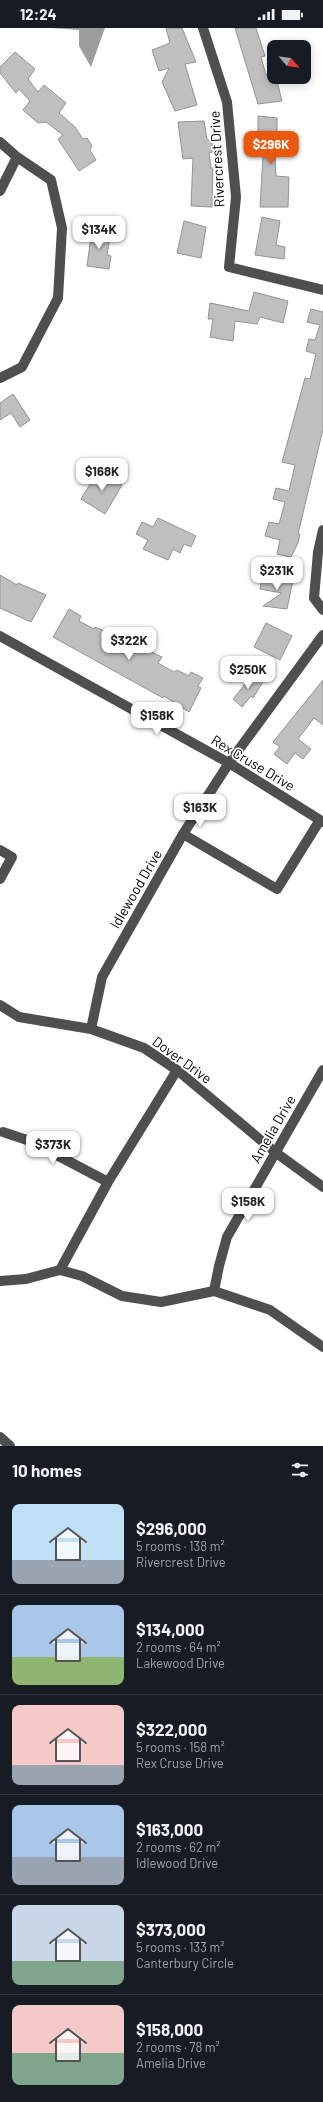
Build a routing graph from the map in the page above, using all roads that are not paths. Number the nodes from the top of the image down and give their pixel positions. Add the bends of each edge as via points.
1 (203, 28) edge
2 (0, 142) edge
3 (17, 157) junction
4 (0, 191) edge
5 (323, 290) edge
6 (0, 378) edge
7 (323, 530) edge
8 (323, 610) edge
9 (323, 635) edge
10 (0, 636) edge
11 (229, 763) junction
12 (322, 821) edge
13 (183, 834) junction
14 (0, 850) edge
15 (0, 879) edge
16 (0, 1005) edge
17 (91, 1030) junction
18 (177, 1070) junction
19 (323, 1070) edge
20 (3, 1132) dead end
21 (276, 1152) junction
22 (108, 1182) junction
23 (323, 1187) edge
24 (60, 1270) junction
25 (0, 1281) edge
26 (214, 1291) junction
27 (323, 1347) edge
28 (0, 1437) edge
29 (10, 1446) edge

1 - 5 street, Rivercrest Drive via 228,102 236,197 229,267
2 - 3 street
3 - 4 street
3 - 6 street via 51,180 62,228 58,298 22,367
7 - 8 street via 318,552 314,598
9 - 11 street, Idlewood Drive
10 - 11 street, Rex Cruse Drive
11 - 12 street, Rex Cruse Drive
11 - 13 street, Idlewood Drive
12 - 13 street via 277,889
13 - 17 street, Idlewood Drive via 102,977
14 - 15 street via 12,857
16 - 17 street, Dover Drive via 19,1017
17 - 18 street, Dover Drive via 144,1048
18 - 21 street, Dover Drive
18 - 22 street
19 - 21 street, Amelia Drive
20 - 22 street via 30,1140
21 - 23 street, Dover Drive
21 - 26 street, Amelia Drive via 227,1237
22 - 24 street
24 - 25 street via 26,1279
24 - 26 street via 82,1276 122,1296 161,1302
26 - 27 street via 270,1310
28 - 29 street

